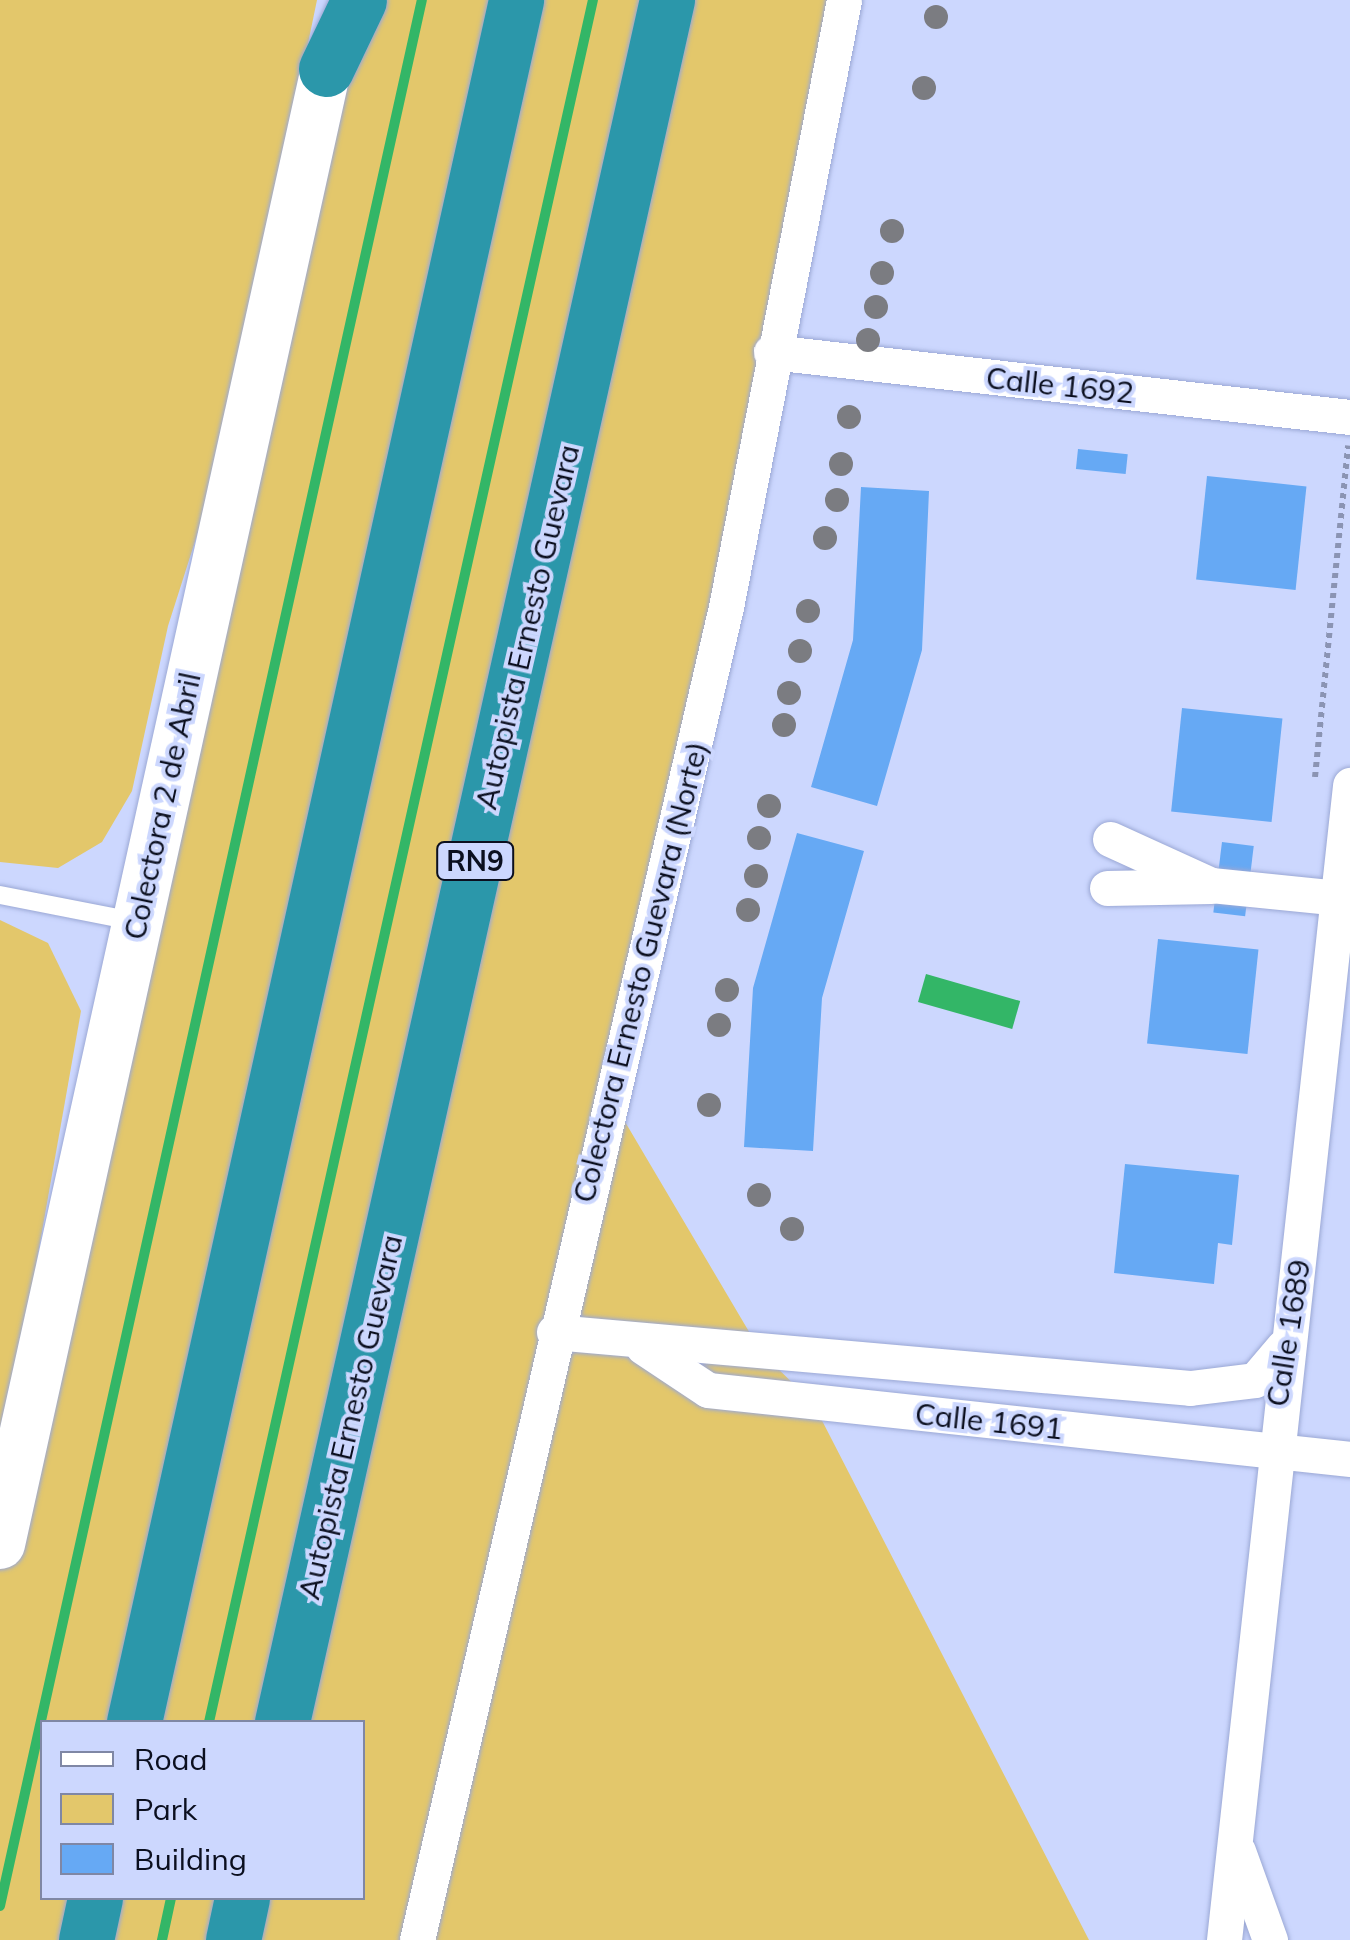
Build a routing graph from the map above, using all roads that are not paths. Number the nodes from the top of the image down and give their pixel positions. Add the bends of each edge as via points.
1 (358, 0) edge
2 (516, 0) edge
3 (667, 0) edge
4 (844, 0) edge
5 (326, 69) joint
6 (770, 352) junction
7 (1350, 417) edge
8 (1350, 785) edge
9 (1110, 839) dead end
10 (1212, 885) junction
11 (1107, 888) dead end
12 (0, 895) edge
13 (1338, 898) junction
14 (137, 922) junction
15 (1294, 1318) junction
16 (554, 1332) junction
17 (640, 1346) junction
18 (1280, 1452) junction
19 (1350, 1459) edge
20 (0, 1544) edge
21 (134, 1720) edge
22 (282, 1720) edge
23 (1234, 1840) junction
24 (95, 1900) edge
25 (242, 1900) edge
26 (86, 1940) edge
27 (233, 1940) edge
28 (417, 1940) edge
29 (1224, 1940) edge
30 (1270, 1940) edge

1 - 5 highway
2 - 21 highway
3 - 22 highway, Autopista Ernesto Guevara / RN9
4 - 6 street, Colectora Ernesto Guevara (Norte)
5 - 14 main road, Colectora 2 de Abril
6 - 7 street, Calle 1692
6 - 16 street, Colectora Ernesto Guevara (Norte) via 722,626
8 - 13 street, Calle 1689
9 - 10 street
10 - 11 street
10 - 13 street
12 - 14 lane
13 - 15 street, Calle 1689
14 - 20 main road, Colectora 2 de Abril
15 - 17 street, Calle 1691 via 1277,1363 1232,1389
15 - 18 street, Calle 1689 via 1276,1400
16 - 17 street, Calle 1691
16 - 28 street, Colectora Ernesto Guevara (Norte)
17 - 18 street, Calle 1691 via 708,1390
18 - 19 street, Calle 1691
18 - 23 street, Calle 1689
23 - 29 street, Calle 1689
23 - 30 street
24 - 26 highway
25 - 27 highway

